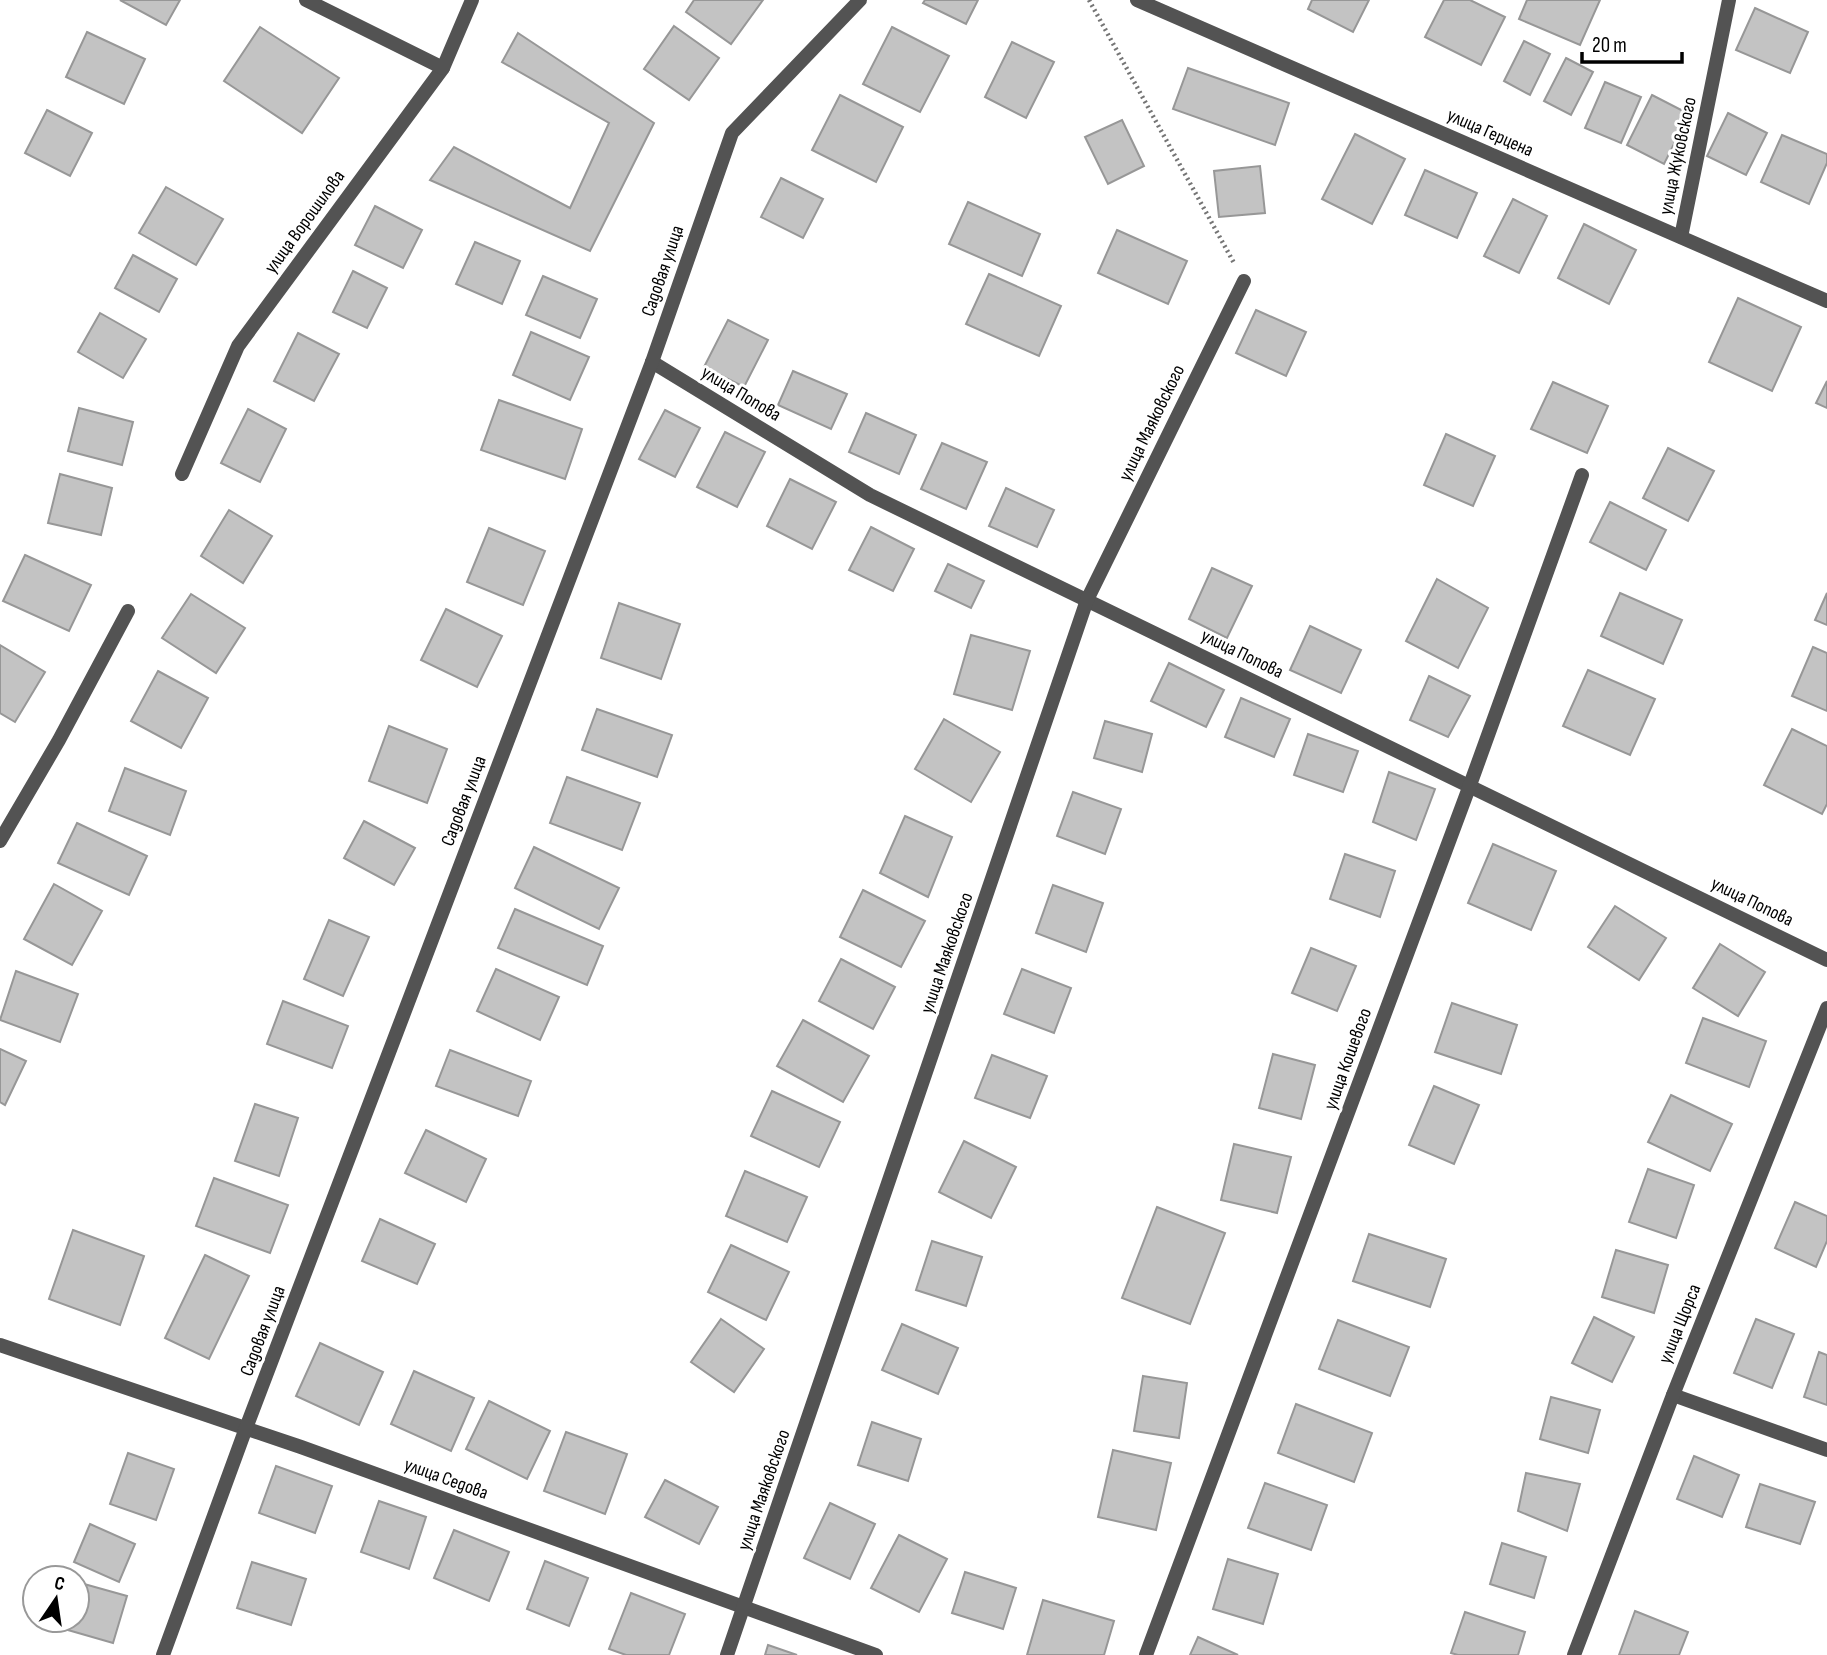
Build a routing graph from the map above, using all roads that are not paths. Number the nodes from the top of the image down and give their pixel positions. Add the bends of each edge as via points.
1 (306, 0) edge
2 (472, 0) edge
3 (860, 0) edge
4 (1137, 0) edge
5 (1730, 0) edge
6 (443, 68) junction
7 (1681, 237) junction
8 (1244, 281) road end
9 (1827, 301) edge
10 (652, 362) junction
11 (182, 474) dead end
12 (1582, 475) dead end
13 (1087, 600) junction
14 (128, 611) dead end
15 (1470, 785) junction
16 (0, 841) edge
17 (1827, 960) edge
18 (1827, 1008) edge
19 (0, 1345) edge
20 (1673, 1395) junction
21 (246, 1428) junction
22 (1827, 1450) edge
23 (745, 1608) junction
24 (163, 1655) edge
25 (727, 1655) edge
26 (876, 1655) edge
27 (1146, 1655) edge
28 (1574, 1655) edge

1 - 6 street
2 - 6 street, улица Ворошилова
3 - 10 street, Садовая улица via 732,133
4 - 7 street, улица Герцена
5 - 7 street, улица Жуковского
6 - 11 street, улица Ворошилова via 238,346
7 - 9 street, улица Герцена
8 - 13 street, улица Маяковского
10 - 13 street, улица Попова via 870,495
10 - 21 street, Садовая улица
12 - 15 street, улица Кошевого
13 - 15 street, улица Попова
13 - 23 street, улица Маяковского
14 - 16 street
15 - 17 street, улица Попова
15 - 27 street, улица Кошевого
18 - 20 street, улица Щорса
19 - 21 street, улица Седова
20 - 22 street
20 - 28 street, улица Щорса
21 - 23 street, улица Седова
21 - 24 street, Садовая улица
23 - 25 street, улица Маяковского
23 - 26 street, улица Седова

